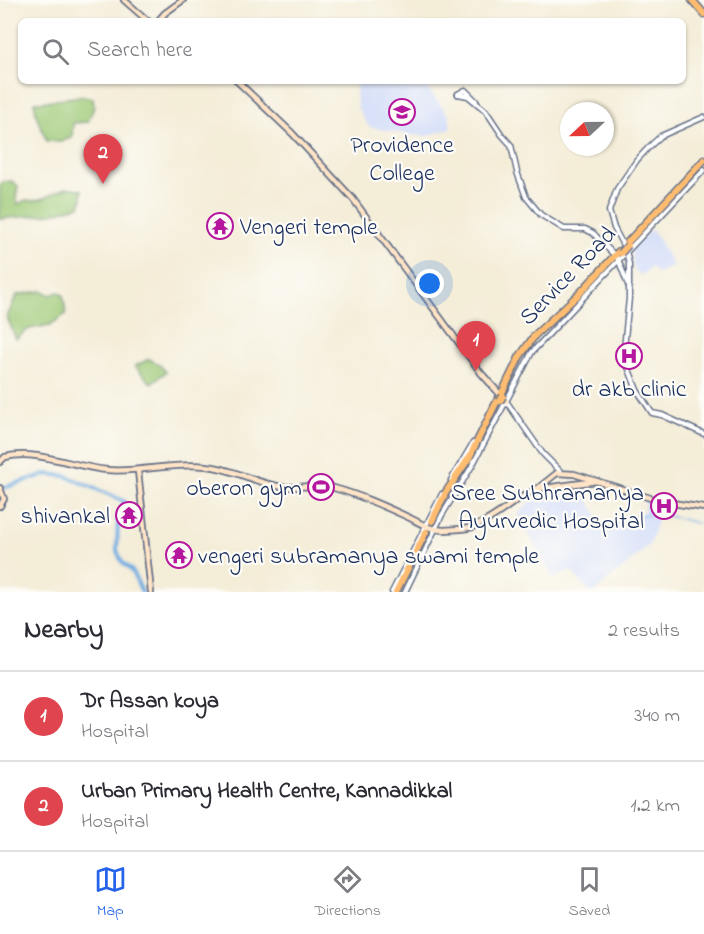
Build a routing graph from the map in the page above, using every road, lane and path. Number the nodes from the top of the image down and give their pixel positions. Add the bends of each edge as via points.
1 (124, 0) edge
2 (183, 0) edge
3 (692, 0) edge
4 (704, 14) edge
5 (145, 18) edge
6 (160, 18) edge
7 (240, 84) edge
8 (480, 107) junction
9 (704, 117) edge
10 (704, 158) edge
11 (704, 165) edge
12 (704, 170) edge
13 (626, 244) junction
14 (618, 255) junction
15 (629, 287) junction
16 (501, 398) junction
17 (704, 434) edge
18 (0, 462) edge
19 (138, 471) junction
20 (561, 472) junction
21 (597, 481) junction
22 (0, 488) edge
23 (537, 489) junction
24 (0, 506) edge
25 (704, 508) edge
26 (434, 524) junction
27 (427, 531) junction
28 (151, 592) edge
29 (392, 592) edge
30 (398, 592) edge
31 (405, 592) edge

1 - 5 main road
2 - 6 main road
3 - 4 highway
7 - 16 main road via 353,199
8 - 8 street via 468,96 458,94 465,90
8 - 14 street via 512,145 526,198 541,215 564,229 593,233
9 - 13 street via 661,136 637,160 617,189 609,211
10 - 13 highway
11 - 13 highway
12 - 14 street
13 - 14 highway, bridge
14 - 15 street
14 - 15 street
14 - 16 highway via 530,347
15 - 17 street via 624,350 637,390 652,413
16 - 20 street
16 - 26 highway
16 - 27 street via 439,500
18 - 19 main road via 4,457 25,455 93,469
19 - 27 main road via 207,466 285,487 322,485 412,519
19 - 28 main road
20 - 21 main road
20 - 23 main road
21 - 23 main road
21 - 25 main road via 660,501
22 - 24 main road via 4,498
23 - 26 main road via 473,527
26 - 27 main road
26 - 31 street
27 - 29 street
27 - 30 highway

